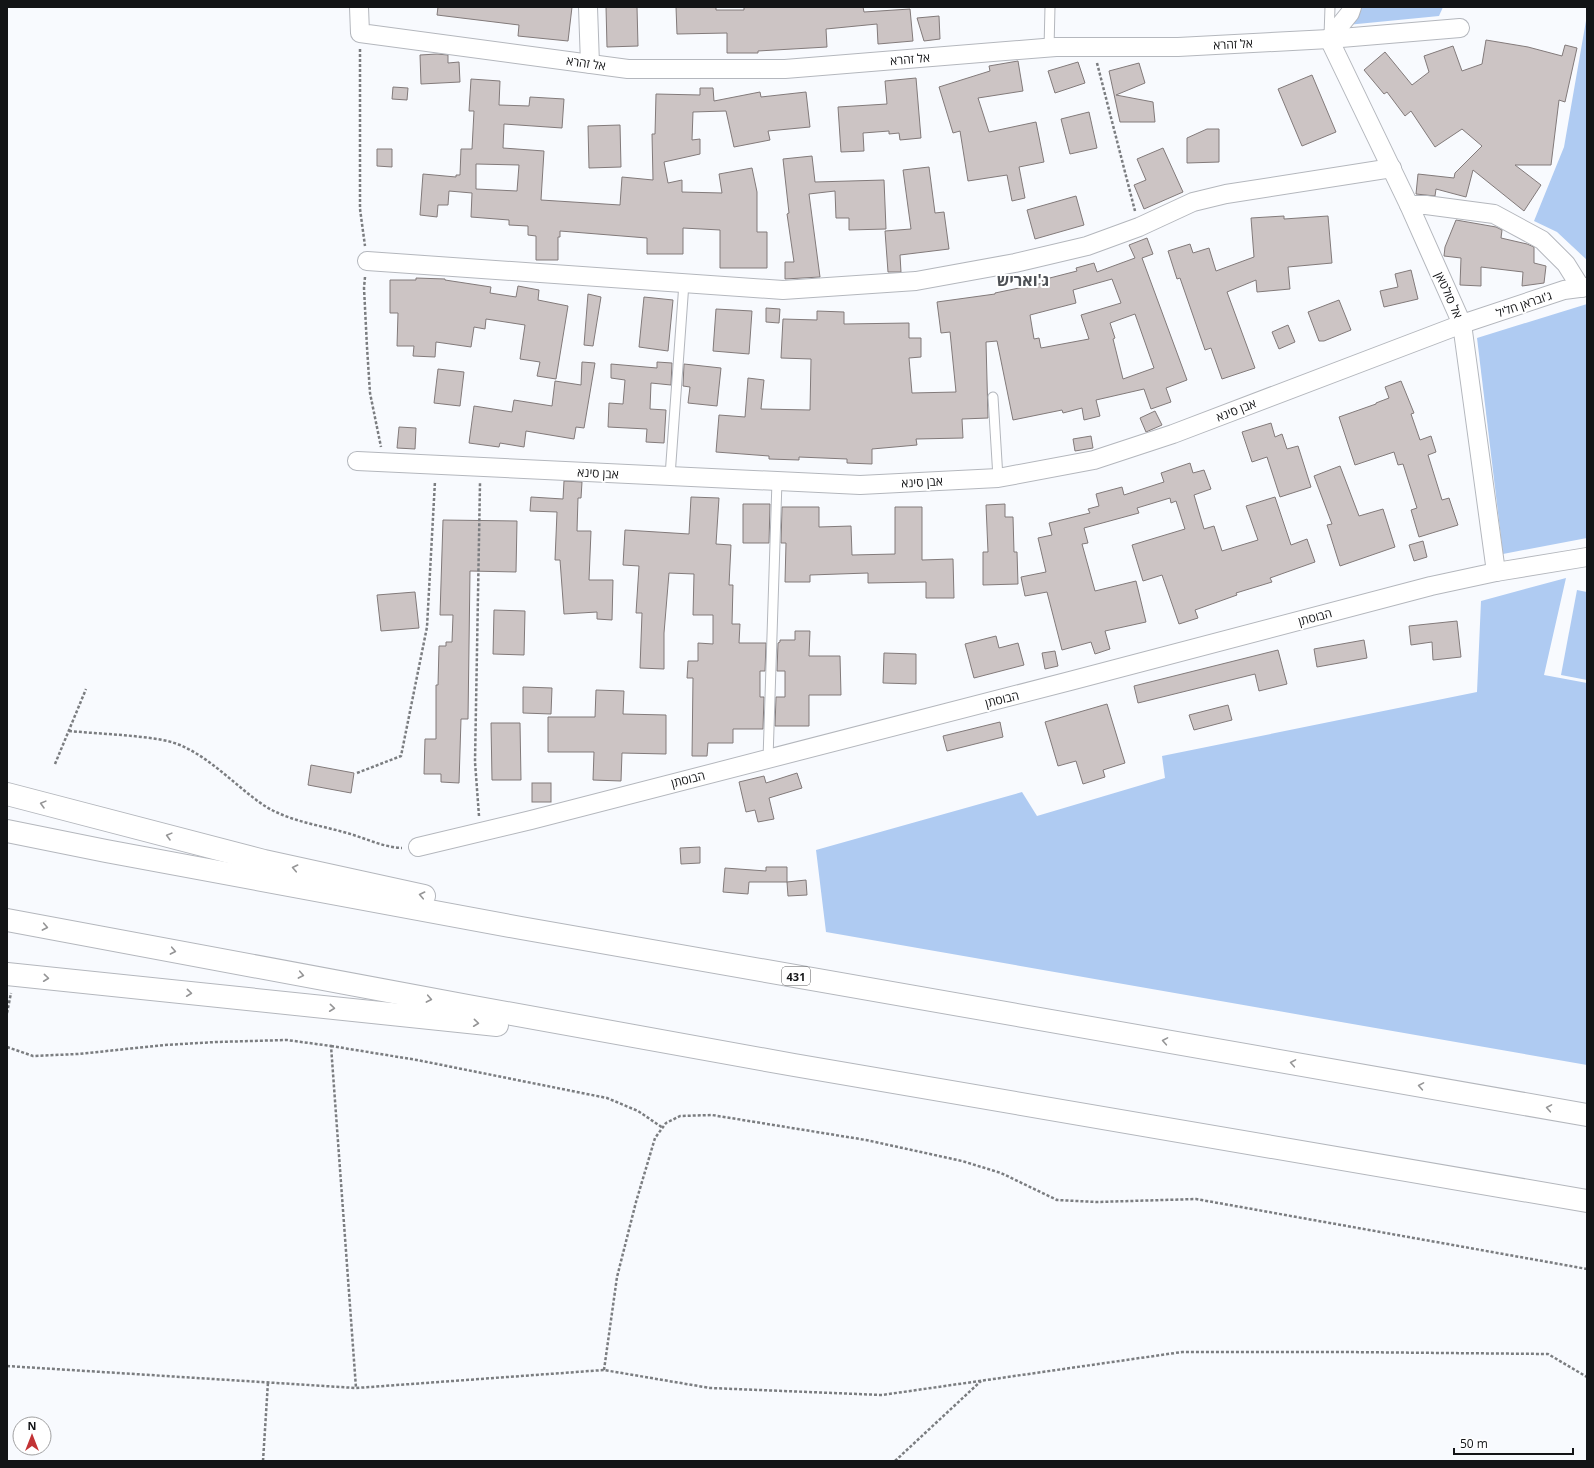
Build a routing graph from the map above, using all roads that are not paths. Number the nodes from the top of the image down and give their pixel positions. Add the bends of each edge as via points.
1 (359, 7) edge
2 (588, 7) edge
3 (1050, 7) edge
4 (1330, 7) edge
5 (1352, 7) edge
6 (1460, 28) dead end
7 (1329, 40) junction
8 (1050, 48) junction
9 (590, 64) junction
10 (1392, 168) junction
11 (1409, 205) junction
12 (367, 261) dead end
13 (684, 284) junction
14 (1584, 287) edge
15 (1462, 324) junction
16 (993, 397) dead end
17 (357, 461) dead end
18 (670, 476) junction
19 (998, 478) junction
20 (777, 481) junction
21 (1587, 557) edge
22 (1496, 572) junction
23 (768, 759) junction
24 (7, 794) edge
25 (7, 831) edge
26 (418, 846) road end
27 (7, 920) edge
28 (775, 972) junction
29 (9, 983) edge
30 (671, 1043) junction
31 (1587, 1115) edge
32 (1587, 1201) edge

1 - 9 street, אל זהרא via 360,33
2 - 9 street
3 - 8 lane
4 - 7 lane
5 - 7 street
6 - 7 street, אל זהרא
7 - 8 street, אל זהרא via 1178,47
7 - 10 street, אל סולטאן
8 - 9 street, אל זהרא via 785,69 628,69
10 - 11 street, אל סולטאן
10 - 13 street via 1226,194 1193,202 1139,227 1087,246 1015,263 916,281 782,290
11 - 14 street via 1494,214 1542,240
11 - 15 street, אל סולטאן
12 - 13 street
13 - 18 lane
14 - 15 street, ג'ובראן חליל via 1564,290
15 - 19 street, אבן סינא via 1166,436 1094,460
15 - 22 street, אל סולטאן
16 - 19 lane
17 - 18 street, אבן סינא
18 - 20 street, אבן סינא
19 - 20 street, אבן סינא via 860,485
20 - 23 lane
21 - 22 street, הבוסתן
22 - 23 street, הבוסתן via 1431,586
23 - 26 street, הבוסתן
28 -> 24 highway via 264,861
25 - 28 highway, 431 via 521,928
27 -> 30 highway
31 -> 28 highway, 431
29 -> 30 highway
30 - 32 highway

